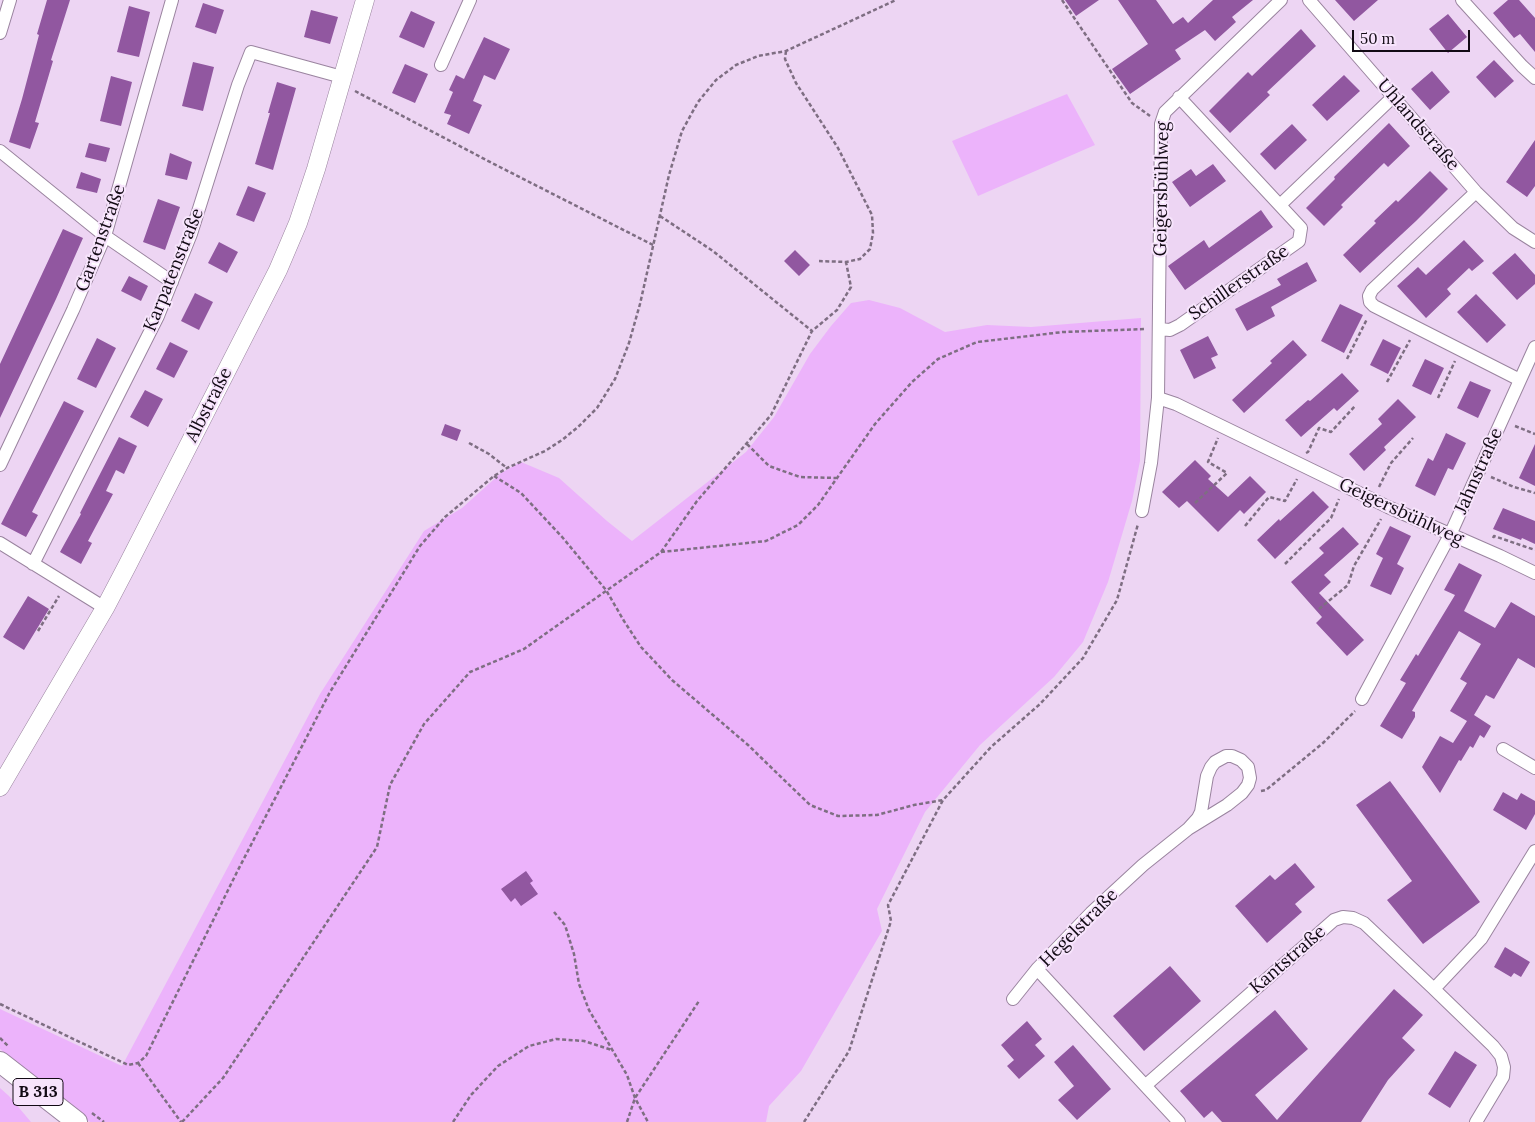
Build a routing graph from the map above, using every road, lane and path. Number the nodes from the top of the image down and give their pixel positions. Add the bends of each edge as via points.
1 (10, 0) edge
2 (172, 0) edge
3 (365, 0) edge
4 (470, 0) edge
5 (896, 0) edge
6 (1062, 0) edge
7 (1281, 0) edge
8 (1309, 0) edge
9 (1462, 0) edge
10 (0, 34) edge
11 (786, 51) junction
12 (441, 65) dead end
13 (1535, 78) edge
14 (341, 82) junction
15 (1179, 97) junction
16 (1393, 97) junction
17 (1150, 116) dead end
18 (0, 151) edge
19 (1476, 192) junction
20 (1280, 205) junction
21 (660, 216) junction
22 (105, 236) junction
23 (1535, 242) edge
24 (653, 245) junction
25 (819, 261) dead end
26 (846, 262) junction
27 (172, 282) junction
28 (1374, 306) junction
29 (1416, 328) junction
30 (1159, 329) junction
31 (812, 331) junction
32 (1535, 347) edge
33 (1460, 350) junction
34 (1347, 359) dead end
35 (1520, 380) junction
36 (1387, 382) dead end
37 (1158, 398) junction
38 (1438, 398) dead end
39 (1356, 406) dead end
40 (1502, 420) junction
41 (1223, 428) junction
42 (1535, 434) edge
43 (1413, 438) dead end
44 (469, 443) dead end
45 (747, 444) junction
46 (1292, 461) junction
47 (0, 465) edge
48 (1304, 466) junction
49 (506, 468) junction
50 (1479, 471) junction
51 (494, 476) junction
52 (836, 478) junction
53 (1344, 486) junction
54 (1535, 493) edge
55 (1372, 499) junction
56 (1195, 503) dead end
57 (1388, 506) junction
58 (1142, 510) joint
59 (1245, 526) dead end
60 (1450, 535) junction
61 (0, 543) edge
62 (661, 552) junction
63 (33, 564) junction
64 (1285, 564) dead end
65 (1535, 573) edge
66 (67, 584) junction
67 (606, 590) junction
68 (105, 608) junction
69 (1319, 609) dead end
70 (38, 631) dead end
71 (1362, 699) joint
72 (1503, 749) dead end
73 (1535, 768) edge
74 (1248, 786) junction
75 (0, 787) edge
76 (943, 800) junction
77 (1188, 829) junction
78 (1535, 851) edge
79 (554, 912) dead end
80 (1037, 969) junction
81 (1434, 989) junction
82 (1013, 999) dead end
83 (699, 1001) dead end
84 (0, 1004) edge
85 (613, 1050) junction
86 (0, 1062) edge
87 (138, 1064) junction
88 (1146, 1085) junction
89 (635, 1098) junction
90 (77, 1122) edge
91 (181, 1122) edge
92 (453, 1122) edge
93 (627, 1122) edge
94 (648, 1122) edge
95 (804, 1122) edge
96 (1179, 1122) edge
97 (1476, 1122) edge

1 - 10 street
2 - 22 street, Gartenstraße
3 - 14 street, Albstraße
4 - 12 street
5 - 11 path
6 - 17 path via 1132,103
7 - 15 street, Geigersbühlweg
8 - 16 street, Uhlandstraße
9 - 13 street
11 - 21 path via 758,56 736,65 716,80 698,102 682,132
11 - 26 path via 784,59 796,83 838,148 872,215 870,249 860,258
14 - 24 path
14 - 27 street, Karpatenstraße via 251,52
14 - 68 street, Albstraße via 301,214 278,270
15 - 20 street
15 - 30 street, Geigersbühlweg via 1165,112 1161,124
16 - 19 street, Uhlandstraße
16 - 20 street
18 - 22 street
19 - 23 street, Uhlandstraße via 1513,228
19 - 28 street via 1372,290 1369,296
20 - 30 street, Schillerstraße via 1301,228 1299,242 1180,325 1170,330
21 - 24 path
21 - 31 path via 713,251
22 - 27 street
22 - 47 street, Gartenstraße
24 - 49 path via 629,343 615,379 597,408 562,440
25 - 26 path
26 - 31 path via 851,286 836,310
27 - 63 street, Karpatenstraße via 140,354
28 - 29 street
28 - 34 path
29 - 33 street
29 - 36 path
30 - 37 street, Geigersbühlweg
30 - 52 path via 1063,332 977,342 938,359 912,382 875,424
31 - 45 path via 771,415
32 - 35 street, Jahnstraße
33 - 35 street
33 - 38 path
35 - 40 street, Jahnstraße
37 - 41 street, Geigersbühlweg
37 - 58 street, Geigersbühlweg
39 - 46 path via 1331,432 1319,428 1308,452
40 - 42 path
40 - 50 street, Jahnstraße
41 - 46 street, Geigersbühlweg
41 - 56 path via 1208,462 1227,472
43 - 55 path via 1391,463
44 - 49 path
45 - 52 path via 769,466 800,477
45 - 62 path via 697,501
46 - 48 street, Geigersbühlweg
48 - 53 street, Geigersbühlweg
48 - 59 path via 1285,501 1269,497
49 - 51 path
50 - 54 path
50 - 60 street, Jahnstraße
51 - 67 path via 521,493
51 - 87 path via 445,517 420,546 335,684 146,1056
52 - 62 path via 818,505 798,525 766,541
53 - 55 street, Geigersbühlweg
53 - 64 path via 1332,518
55 - 57 street, Geigersbühlweg
57 - 60 street, Geigersbühlweg
57 - 69 path via 1354,566 1348,585
58 - 76 path via 1117,600 1082,658 1040,704 991,747
60 - 65 street, Geigersbühlweg
60 - 71 street, Jahnstraße
61 - 63 street
62 - 67 path
63 - 66 street
66 - 68 street
66 - 70 path
67 - 76 path via 641,647 672,680 748,745 810,805 838,816 877,815
67 - 91 path via 524,650 470,672 424,724 390,785 377,847 224,1078
68 - 75 street, Albstraße
71 - 74 path via 1354,712 1323,743 1266,790 1256,792
72 - 73 street
74 - 77 street, Hegelstraße via 1227,805
74 - 77 street, Hegelstraße via 1248,767 1242,760 1226,756 1215,762 1207,776 1198,818
76 - 95 path via 888,905 891,921 849,1052
77 - 80 street, Hegelstraße via 1091,913
78 - 81 street via 1481,940
79 - 85 path via 565,925 579,984 589,1010
80 - 82 street
80 - 88 street, Hegelstraße
81 - 88 street, Kantstraße via 1364,923 1354,918 1334,920
81 - 97 street, Kantstraße via 1501,1056 1502,1077
83 - 89 path
84 - 87 path via 128,1065
85 - 89 path
85 - 92 path via 584,1041 556,1039 528,1046 498,1066 471,1095
86 - 90 main road, B 313
87 - 91 path
88 - 96 street, Hegelstraße
89 - 93 path
89 - 94 path

